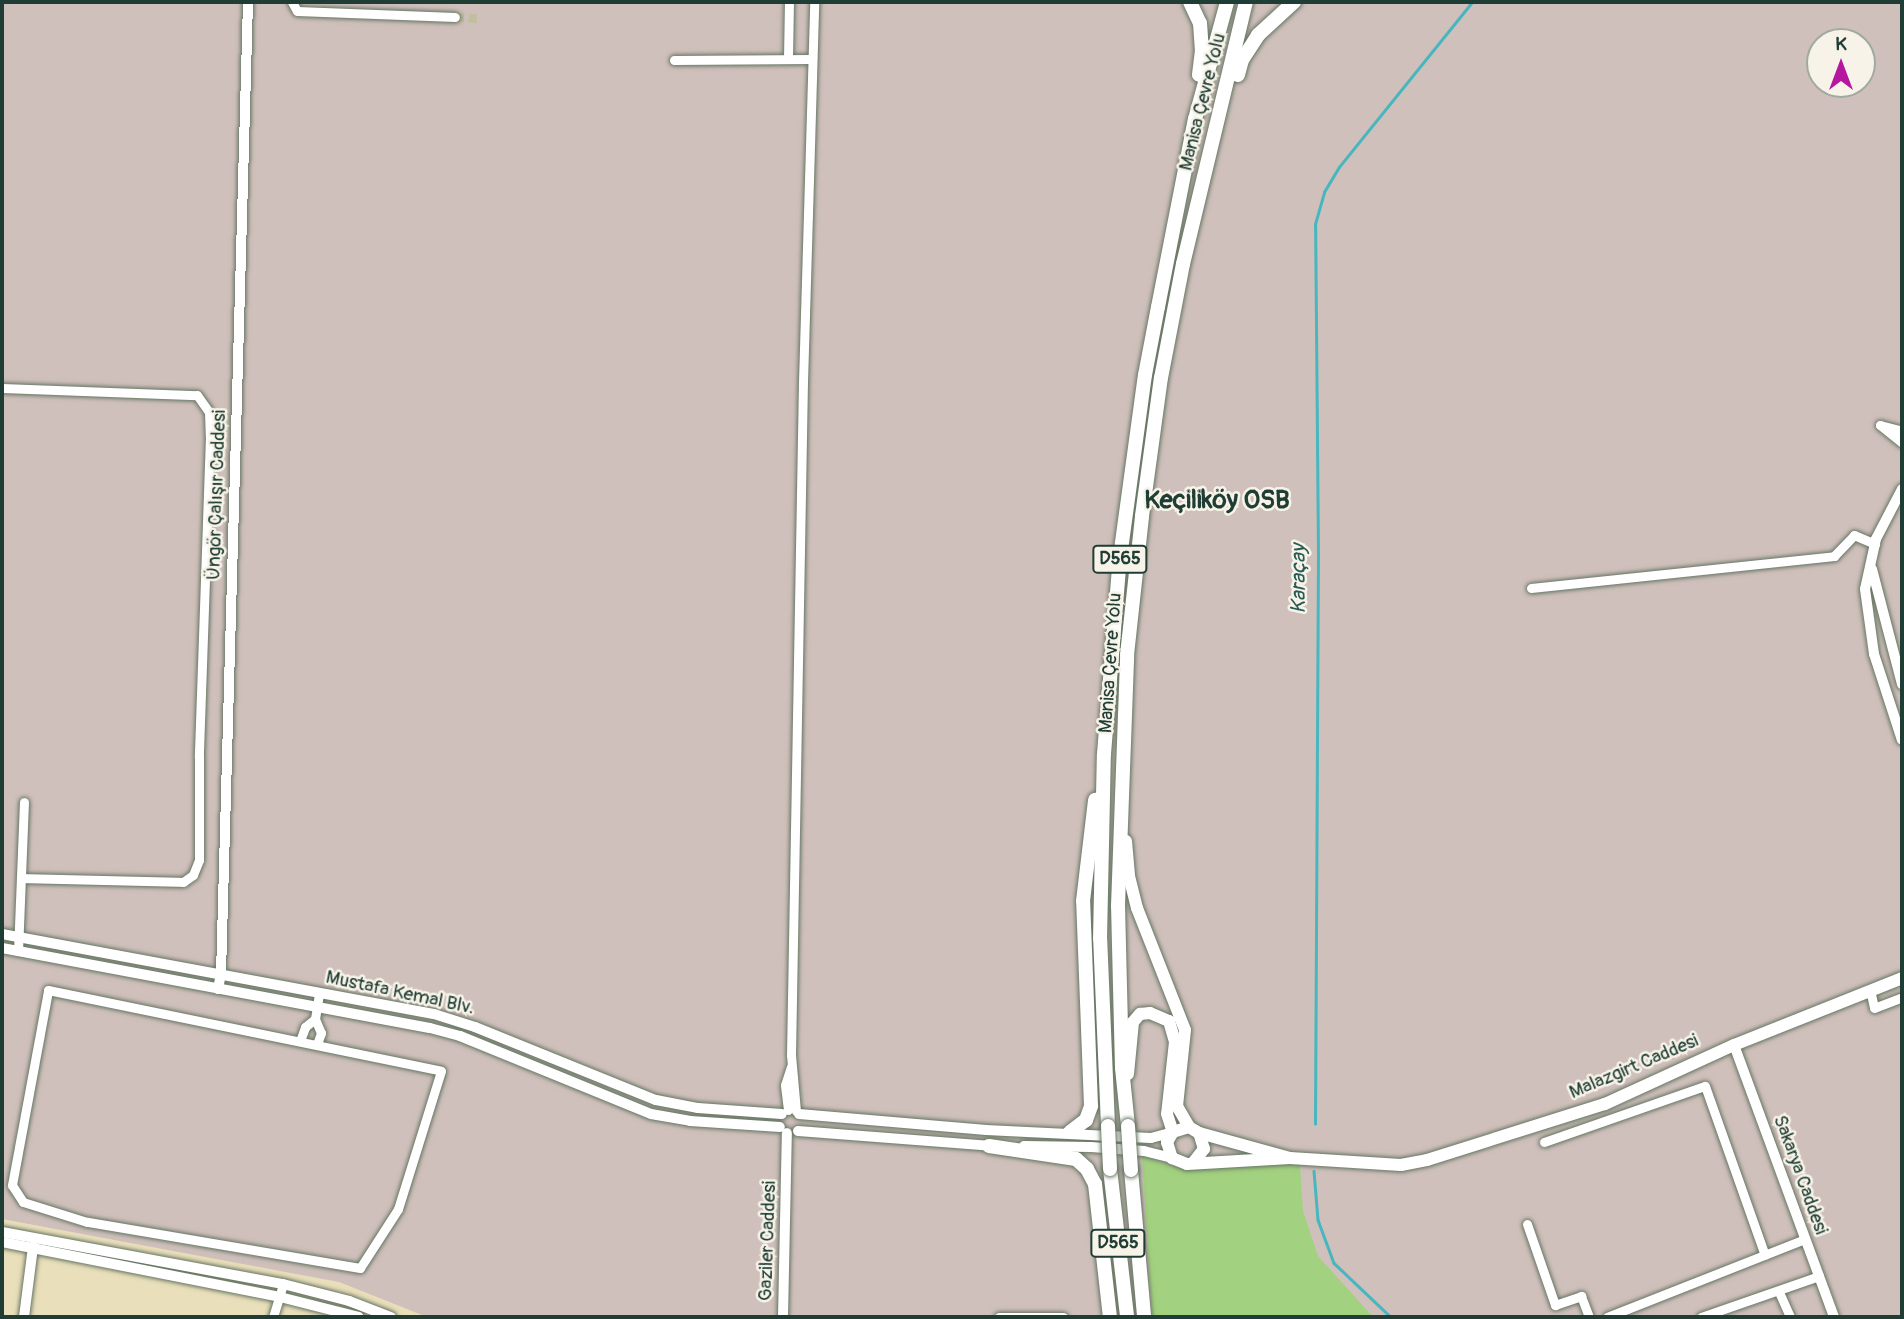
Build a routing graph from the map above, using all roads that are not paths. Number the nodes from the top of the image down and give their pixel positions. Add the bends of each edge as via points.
1 (248, 2) edge
2 (292, 2) edge
3 (789, 2) edge
4 (814, 2) edge
5 (1190, 2) edge
6 (1227, 2) edge
7 (1247, 2) edge
8 (1294, 2) edge
9 (456, 17) tunnel mouth
10 (788, 58) junction
11 (812, 59) junction
12 (674, 60) dead end
13 (1195, 119) junction
14 (1218, 125) junction
15 (2, 388) edge
16 (1902, 431) edge
17 (1902, 443) edge
18 (1902, 489) edge
19 (1875, 544) junction
20 (1872, 569) junction
21 (1531, 588) dead end
22 (1902, 684) edge
23 (1902, 740) edge
24 (1104, 754) junction
25 (1124, 762) junction
26 (24, 802) dead end
27 (23, 878) junction
28 (2, 934) edge
29 (21, 937) junction
30 (2, 948) edge
31 (18, 951) junction
32 (222, 974) junction
33 (1902, 978) edge
34 (218, 989) junction
35 (1870, 990) junction
36 (318, 993) junction
37 (1902, 997) edge
38 (316, 1014) junction
39 (300, 1041) junction
40 (317, 1044) junction
41 (1734, 1045) junction
42 (1126, 1106) junction
43 (791, 1112) junction
44 (1194, 1130) junction
45 (790, 1131) junction
46 (1070, 1132) junction
47 (1173, 1132) junction
48 (1544, 1142) dead end
49 (989, 1146) junction
50 (1172, 1158) junction
51 (1290, 1158) junction
52 (1193, 1163) junction
53 (1527, 1224) dead end
54 (2, 1232) edge
55 (1805, 1239) junction
56 (2, 1242) edge
57 (33, 1247) junction
58 (1765, 1255) junction
59 (1819, 1276) junction
60 (283, 1284) junction
61 (1780, 1292) junction
62 (280, 1297) junction
63 (24, 1317) edge
64 (273, 1317) edge
65 (359, 1317) edge
66 (391, 1317) edge
67 (783, 1317) edge
68 (999, 1317) edge
69 (1063, 1317) edge
70 (1110, 1317) edge
71 (1127, 1317) edge
72 (1144, 1317) edge
73 (1589, 1317) edge
74 (1607, 1317) edge
75 (1701, 1317) edge
76 (1790, 1317) edge
77 (1833, 1317) edge

1 - 32 street, Üngör Çalışır Caddesi
2 - 9 street via 297,11
3 - 10 street
4 - 11 street
5 - 13 highway via 1200,23 1202,50
6 - 13 highway, Manisa Çevre Yolu / D565
7 - 14 highway, Manisa Çevre Yolu / D565
8 - 14 highway via 1258,35 1247,52
10 - 11 street
10 - 12 street
11 - 43 street
13 - 24 highway, Manisa Çevre Yolu / D565 via 1145,375 1120,556
14 - 25 highway, Manisa Çevre Yolu / D565 via 1183,264 1161,378 1128,655
15 - 27 street via 197,395 209,412 196,868 183,882
16 - 17 street via 1880,425
18 - 19 street
19 - 20 street
19 - 21 street via 1854,535 1834,556
20 - 22 street
20 - 23 street via 1865,589 1866,613
24 - 46 highway via 1083,901 1091,1106 1086,1120
24 - 71 highway, Manisa Çevre Yolu / D565, bridge via 1100,939 1110,1169
25 - 42 highway, Manisa Çevre Yolu / D565 via 1118,906
25 - 44 main road via 1129,876 1185,1030 1177,1106
26 - 27 street
27 - 29 street
28 - 29 street, Mustafa Kemal Blv.
29 - 31 street
29 - 32 street, Mustafa Kemal Blv.
30 - 31 street, Mustafa Kemal Blv.
31 - 34 street, Mustafa Kemal Blv.
32 - 34 street, Üngör Çalışır Caddesi
32 - 36 street, Mustafa Kemal Blv.
33 - 35 main road, Malazgirt Caddesi
34 - 38 street, Mustafa Kemal Blv.
35 - 37 street via 1874,1008
35 - 41 main road, Malazgirt Caddesi
36 - 38 street
36 - 43 street, Mustafa Kemal Blv. via 457,1021 656,1100 698,1108
38 - 39 street
38 - 40 street via 321,1033
38 - 45 street, Mustafa Kemal Blv. via 460,1036 651,1114
39 - 40 street
39 - 40 street via 48,990 12,1185 23,1202 87,1222 360,1268 398,1209 441,1071
41 - 51 main road, Malazgirt Caddesi via 1605,1104 1427,1160 1401,1165
41 - 55 street, Sakarya Caddesi
42 - 47 main road via 1133,1022 1140,1014 1159,1015 1174,1030 1167,1094
42 - 72 highway, Manisa Çevre Yolu / D565, bridge
43 - 45 street
43 - 45 street via 802,1121
43 - 46 street, Mustafa Kemal Blv. via 986,1130
44 - 47 main road
44 - 51 main road
44 - 52 main road via 1204,1149
45 - 49 street, Mustafa Kemal Blv.
45 - 67 street, Gaziler Caddesi
46 - 47 street, Mustafa Kemal Blv. via 1151,1138
47 - 50 main road via 1167,1148
48 - 58 street via 1705,1086
49 - 50 street, Mustafa Kemal Blv. via 1091,1147
49 - 70 highway via 1076,1159 1087,1169 1096,1194
50 - 52 main road via 1181,1164
51 - 52 main road
53 - 73 street via 1555,1305 1581,1296
54 - 60 street
55 - 58 street
55 - 59 street, Sakarya Caddesi
56 - 57 street
57 - 62 street
57 - 63 street
58 - 74 street
59 - 61 street
59 - 77 street, Sakarya Caddesi
60 - 62 street
60 - 66 street
61 - 75 street
61 - 76 street
62 - 64 street
62 - 65 street
68 - 69 street

